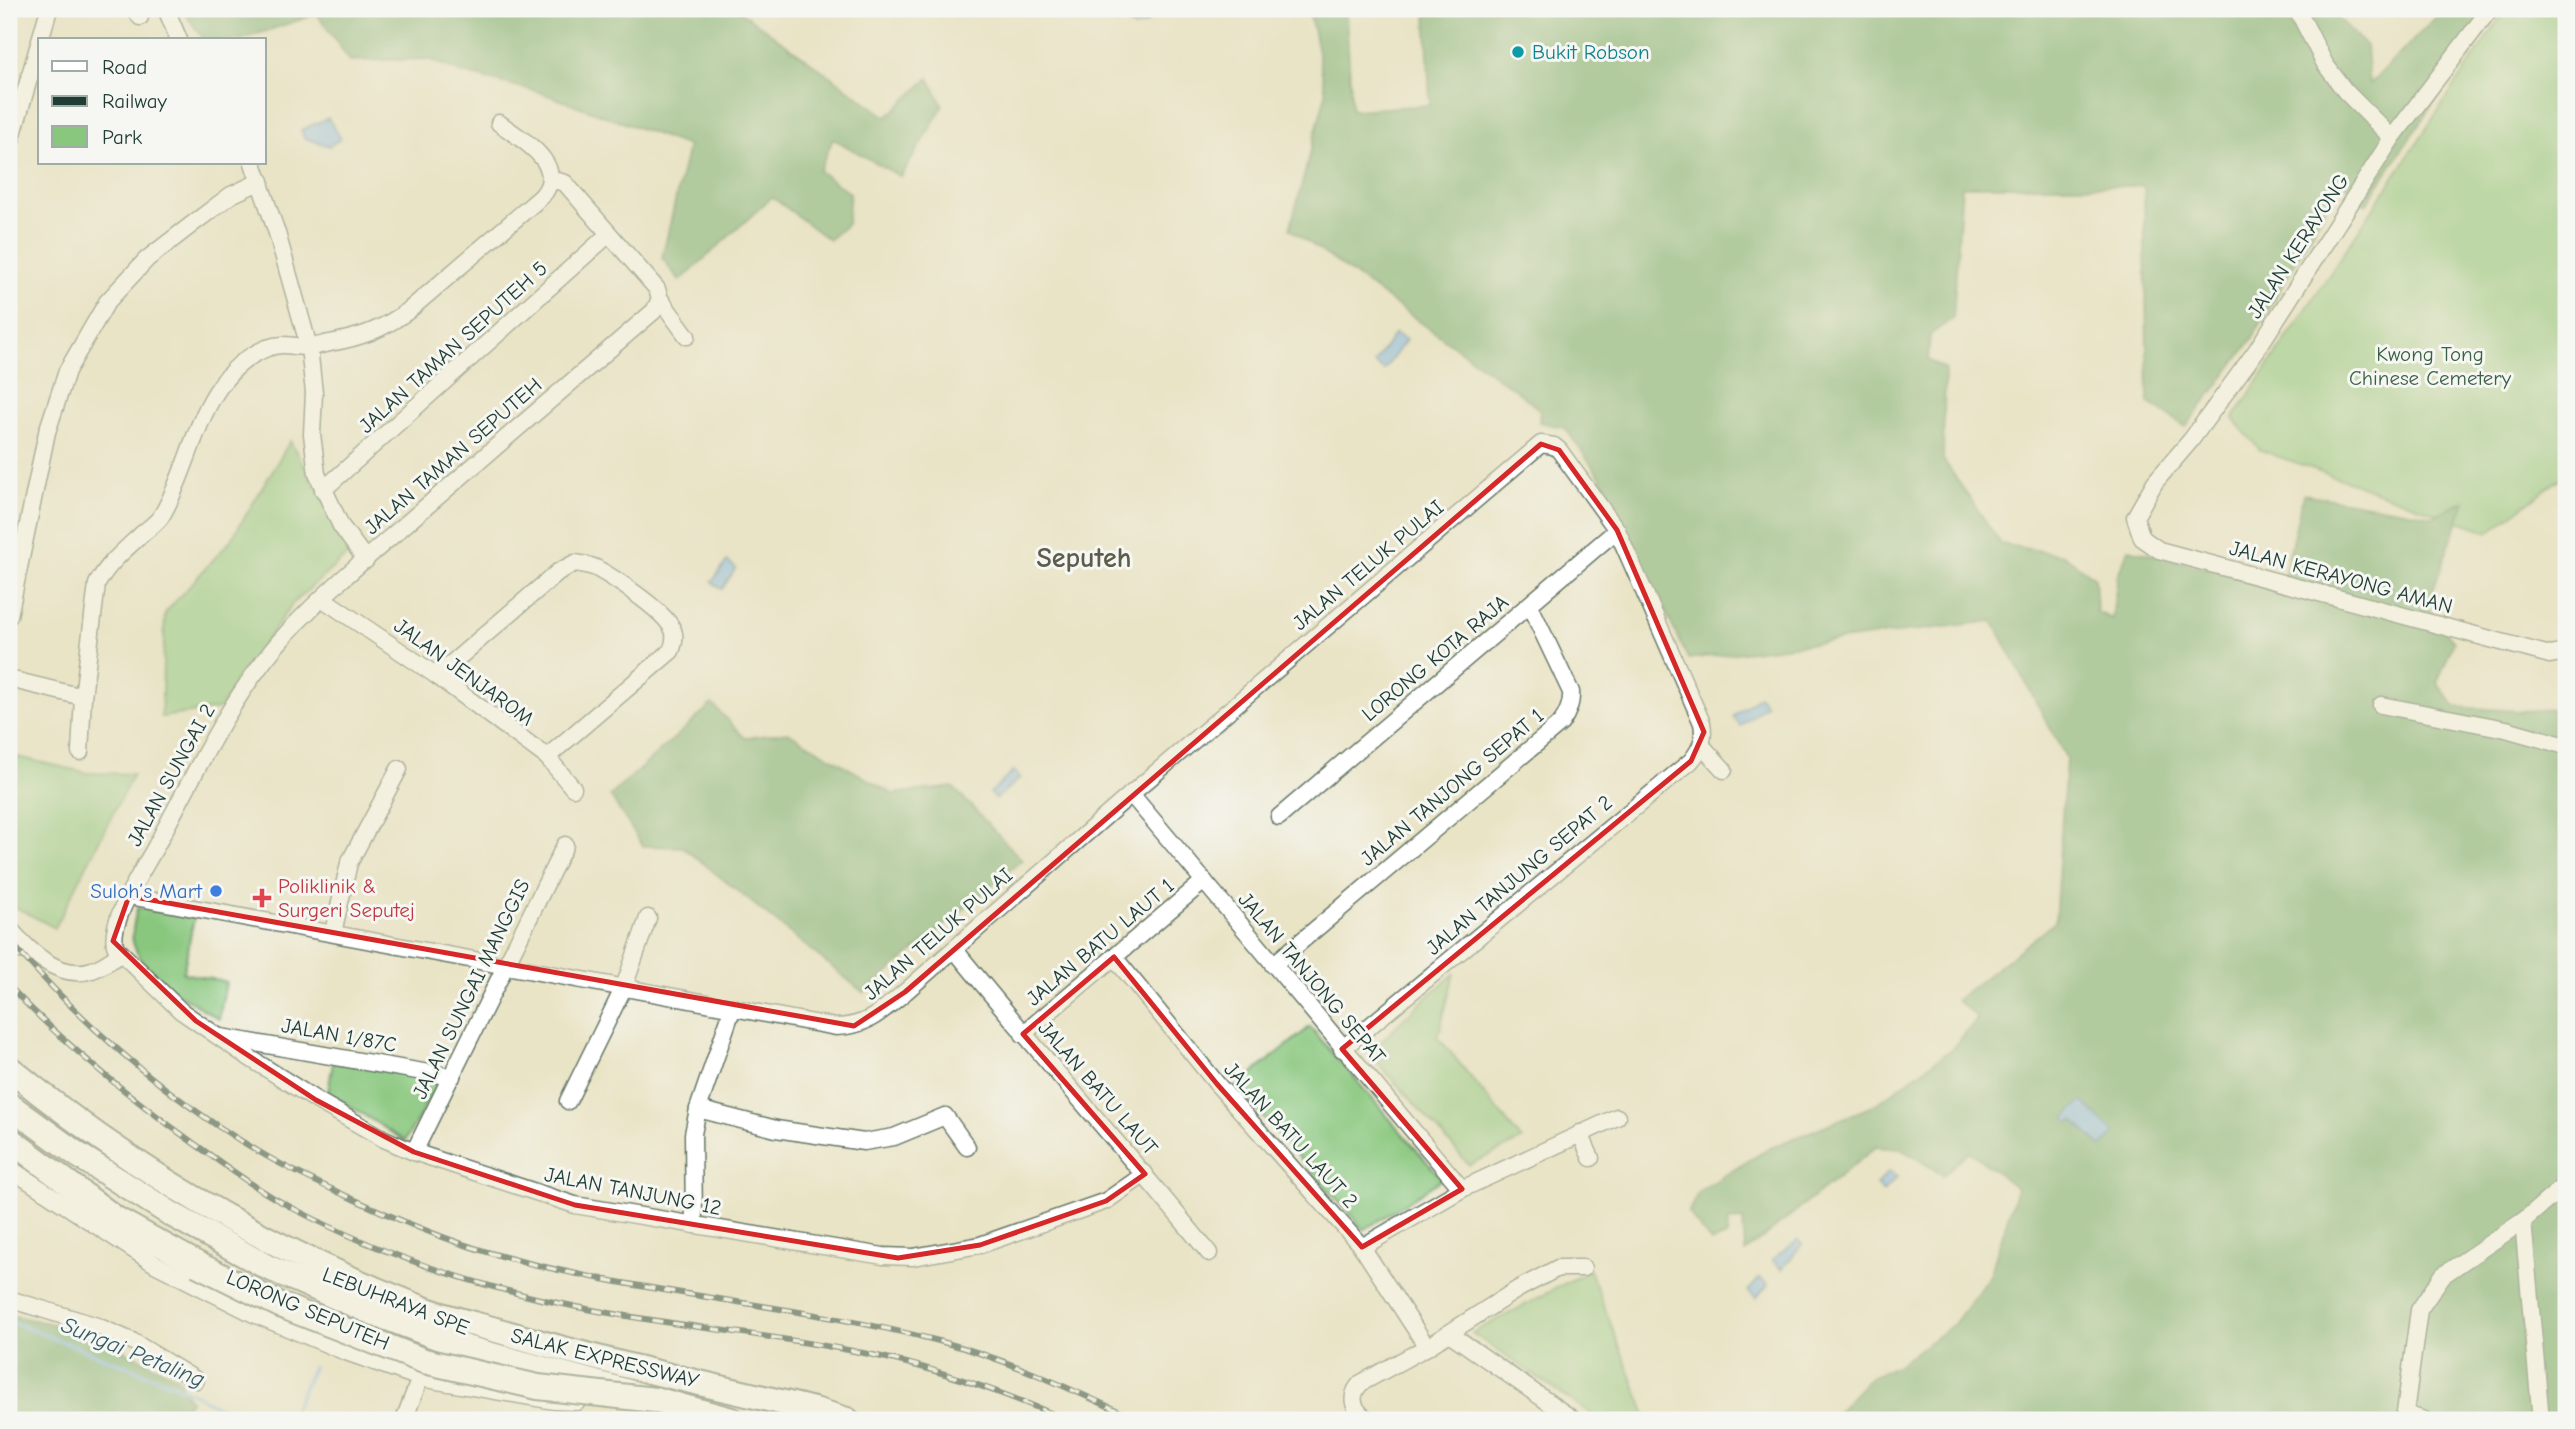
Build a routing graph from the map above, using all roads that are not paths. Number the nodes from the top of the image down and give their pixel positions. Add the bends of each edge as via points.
1 (49, 9) edge
2 (166, 9) edge
3 (2297, 9) edge
4 (2490, 9) edge
5 (41, 38) edge
6 (178, 38) edge
7 (38, 47) edge
8 (499, 123) dead end
9 (2392, 138) junction
10 (9, 148) edge
11 (253, 164) edge
12 (550, 179) junction
13 (261, 181) junction
14 (609, 233) junction
15 (660, 299) junction
16 (687, 336) dead end
17 (309, 347) junction
18 (323, 490) junction
19 (2141, 505) joint
20 (1617, 530) junction
21 (366, 560) junction
22 (323, 599) junction
23 (1530, 606) junction
24 (9, 616) edge
25 (2566, 652) edge
26 (438, 676) junction
27 (9, 679) edge
28 (83, 698) junction
29 (2381, 705) dead end
30 (1702, 746) junction
31 (2566, 746) edge
32 (80, 752) dead end
33 (547, 757) junction
34 (399, 769) dead end
35 (1724, 770) dead end
36 (573, 788) dead end
37 (1130, 794) junction
38 (1279, 817) dead end
39 (565, 845) dead end
40 (1204, 881) junction
41 (130, 895) junction
42 (648, 918) dead end
43 (9, 928) edge
44 (333, 933) junction
45 (9, 949) edge
46 (955, 950) junction
47 (30, 951) junction
48 (120, 954) junction
49 (1114, 957) junction
50 (505, 965) junction
51 (1273, 965) junction
52 (624, 987) junction
53 (733, 1007) junction
54 (1023, 1034) junction
55 (219, 1036) junction
56 (1342, 1049) junction
57 (9, 1068) edge
58 (452, 1077) junction
59 (9, 1080) edge
60 (568, 1101) dead end
61 (9, 1105) edge
62 (698, 1109) junction
63 (9, 1114) edge
64 (1618, 1117) dead end
65 (1580, 1133) junction
66 (9, 1139) edge
67 (967, 1147) dead end
68 (414, 1152) junction
69 (1591, 1158) dead end
70 (9, 1168) edge
71 (1145, 1174) junction
72 (2566, 1184) edge
73 (1462, 1189) junction
74 (116, 1219) junction
75 (2523, 1221) junction
76 (694, 1225) junction
77 (1362, 1247) junction
78 (1209, 1253) dead end
79 (236, 1266) junction
80 (1583, 1268) dead end
81 (9, 1300) edge
82 (1449, 1333) junction
83 (1427, 1347) junction
84 (420, 1378) junction
85 (196, 1380) dead end
86 (622, 1400) junction
87 (655, 1400) junction
88 (2405, 1417) edge
89 (404, 1420) edge
90 (725, 1420) edge
91 (732, 1420) edge
92 (828, 1420) edge
93 (847, 1420) edge
94 (1368, 1420) edge
95 (1574, 1420) edge
96 (2424, 1420) edge
97 (2541, 1420) edge

1 - 5 street
2 - 6 street
3 - 9 street via 2325,64
4 - 9 street, JALAN KERAYONG
7 - 10 street
8 - 12 street via 540,153
9 - 19 street, JALAN KERAYONG via 2256,351
11 - 13 street, JALAN TAMAN SEPUTEH
12 - 14 street via 565,183
12 - 17 street via 541,197 408,312 369,335
13 - 17 street, JALAN TAMAN SEPUTEH
13 - 24 street via 230,195 147,260 107,302 67,371 47,432
14 - 15 street via 657,289
14 - 18 street, JALAN TAMAN SEPUTEH 5
15 - 16 street
15 - 21 street, JALAN TAMAN SEPUTEH via 654,311
17 - 18 street, JALAN TAMAN SEPUTEH via 312,434
17 - 28 street via 289,343 268,348 227,375 161,517 106,568 97,584
18 - 21 street, JALAN TAMAN SEPUTEH via 341,526
19 - 25 street, JALAN KERAYONG AMAN via 2135,517 2137,526 2142,538 2159,550 2550,654
20 - 23 street, LORONG KOTA RAJA
20 - 30 street via 1702,723
20 - 37 street, JALAN TELUK PULAI via 1559,450 1541,444
21 - 22 street, JALAN SUNGAI 2
22 - 26 street, JALAN JENJAROM
22 - 41 street, JALAN SUNGAI 2 via 288,632 223,722
23 - 38 street, LORONG KOTA RAJA
23 - 51 street, JALAN TANJONG SEPAT 1 via 1571,692 1561,723
26 - 33 street, JALAN JENJAROM
26 - 33 street via 558,572 575,563 593,567 621,584 657,611 673,629 675,642 671,651
27 - 28 street
28 - 32 street
29 - 31 street via 2506,729
30 - 35 street
30 - 56 street, JALAN TANJUNG SEPAT 2 via 1691,761
33 - 36 street, JALAN JENJAROM
34 - 44 street via 349,863
37 - 40 street, JALAN TANJONG SEPAT
37 - 46 street, JALAN TELUK PULAI
39 - 50 street, JALAN SUNGAI MANGGIS
40 - 49 street, JALAN BATU LAUT 1
40 - 51 street, JALAN TANJONG SEPAT
41 - 44 street, JALAN TELUK PULAI
41 - 48 street, JALAN SUNGAI 2 via 114,932
42 - 52 street
43 - 47 street
44 - 50 street, JALAN TELUK PULAI
45 - 47 street
46 - 53 street, JALAN TELUK PULAI via 871,1020 855,1026 836,1027
46 - 54 street, JALAN BATU LAUT
47 - 48 street via 76,972 101,967
48 - 55 street, JALAN TANJUNG 12 via 181,1011
49 - 54 street, JALAN BATU LAUT 1
49 - 77 street, JALAN BATU LAUT 2 via 1217,1084
50 - 52 street, JALAN TELUK PULAI
50 - 58 street, JALAN SUNGAI MANGGIS
51 - 56 street, JALAN TANJONG SEPAT
52 - 53 street, JALAN TELUK PULAI
52 - 60 street
53 - 62 street
54 - 71 street, JALAN BATU LAUT
55 - 58 street, JALAN 1/87C
55 - 68 street, JALAN TANJUNG 12 via 316,1100
56 - 73 street, JALAN TANJONG SEPAT
57 - 93 highway, SALAK EXPRESSWAY via 52,1104 179,1190 346,1277 421,1308 567,1351
58 - 68 street, JALAN SUNGAI MANGGIS
59 - 92 highway, LEBUHRAYA SPE via 86,1145 177,1203 275,1254 472,1331 564,1358
61 - 87 highway, LEBUHRAYA SPE, bridge via 160,1207 267,1268 466,1348
62 - 67 street via 776,1129 864,1142 894,1137 944,1115
62 - 76 street via 693,1134
63 - 79 highway, SALAK EXPRESSWAY via 123,1198
64 - 65 street
65 - 69 street
65 - 73 street
66 - 74 highway
68 - 76 street, JALAN TANJUNG 12 via 557,1201
70 - 84 street, LORONG SEPUTEH via 155,1264 254,1314
71 - 76 street, JALAN TANJUNG 12 via 1106,1201 980,1245 913,1257
71 - 78 street, JALAN BATU LAUT
72 - 75 street
73 - 77 street
74 - 79 highway
74 - 87 highway, bridge via 280,1305 424,1361 538,1387
75 - 88 street via 2444,1275 2419,1310
75 - 97 street
77 - 83 street, JALAN BATU LAUT 2
79 - 86 highway, SALAK EXPRESSWAY via 425,1345
80 - 82 street via 1559,1268
81 - 85 street via 97,1326 132,1341
82 - 83 street
82 - 95 street
83 - 94 street via 1353,1391 1352,1401
84 - 86 street, LORONG SEPUTEH via 554,1401
84 - 89 street
86 - 90 highway, SALAK EXPRESSWAY
87 - 91 highway, LEBUHRAYA SPE
88 - 96 street

